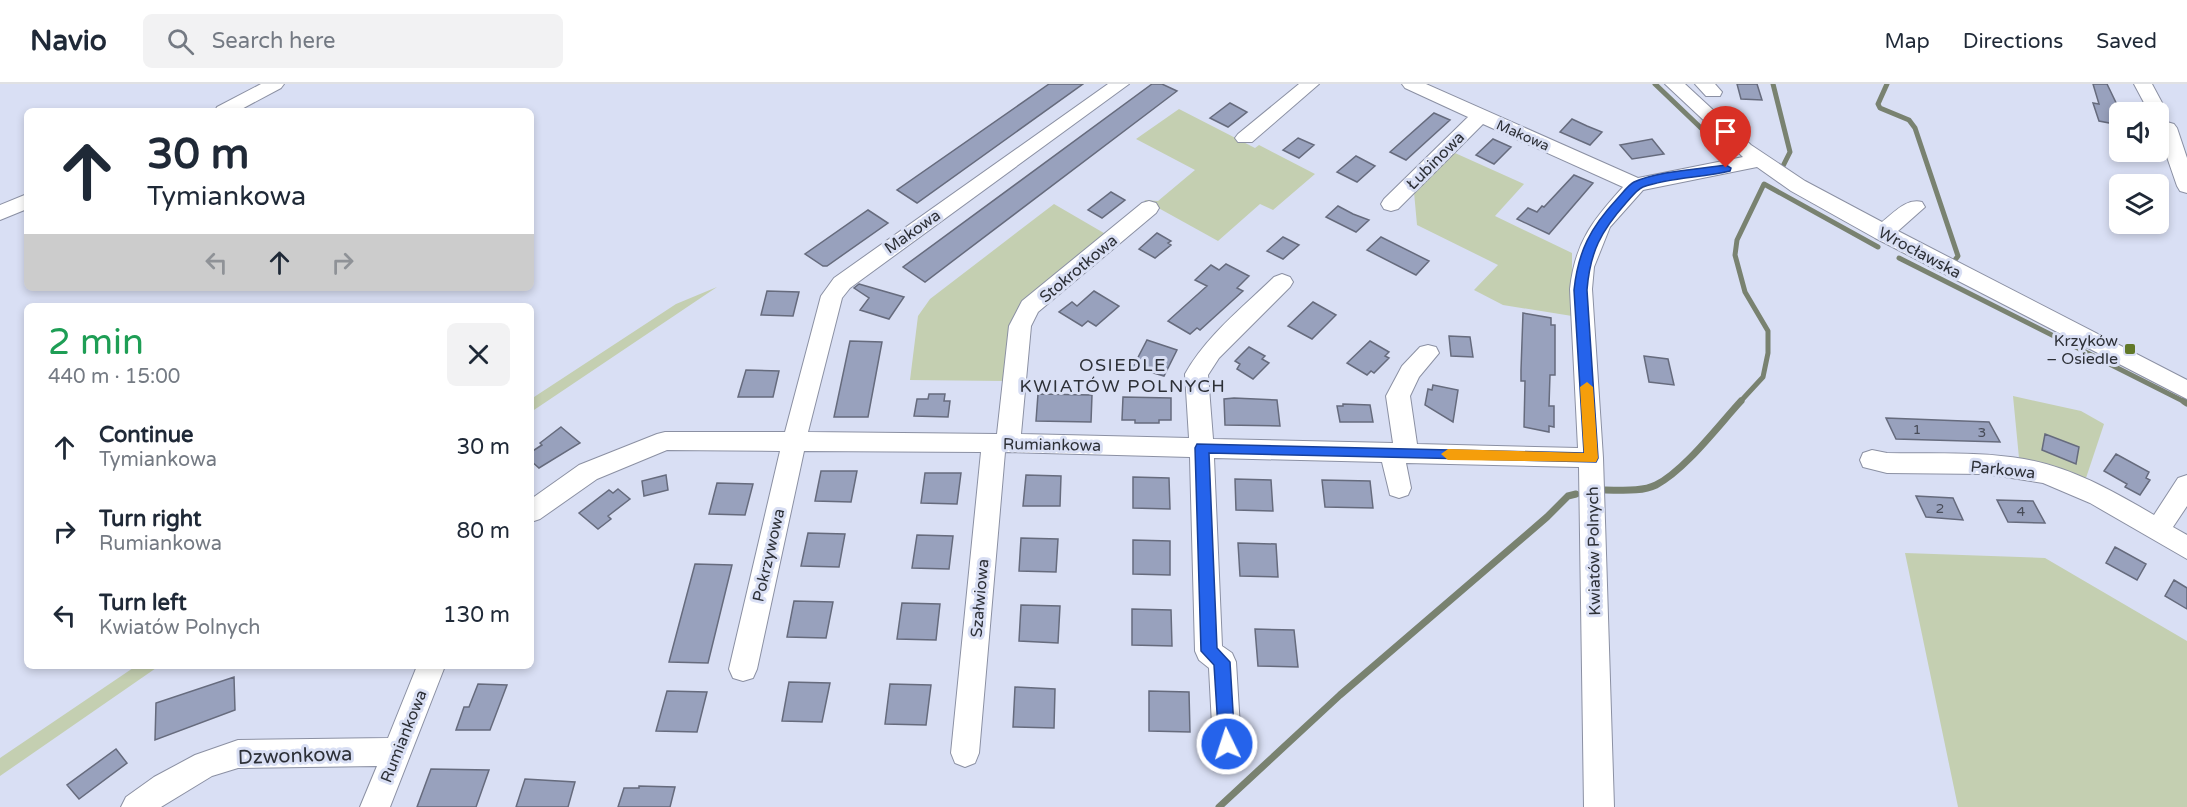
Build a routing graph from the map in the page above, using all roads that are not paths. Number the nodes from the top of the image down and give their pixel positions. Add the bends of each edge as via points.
1 (275, 84) edge
2 (1120, 84) edge
3 (1310, 84) edge
4 (1411, 84) edge
5 (1674, 84) edge
6 (2143, 84) edge
7 (2153, 102) edge
8 (230, 108) edge
9 (1480, 116) junction
10 (2169, 122) edge
11 (2187, 131) edge
12 (1245, 138) dead end
13 (2169, 139) edge
14 (1759, 160) junction
15 (1636, 185) junction
16 (2187, 186) edge
17 (24, 202) edge
18 (1391, 204) dead end
19 (1915, 207) dead end
20 (1149, 208) dead end
21 (0, 213) edge
22 (1882, 232) junction
23 (1282, 282) dead end
24 (1428, 353) dead end
25 (2187, 390) edge
26 (794, 442) junction
27 (1001, 443) junction
28 (1202, 448) junction
29 (1399, 453) junction
30 (1591, 458) junction
31 (1872, 460) dead end
32 (1399, 488) dead end
33 (2186, 490) edge
34 (534, 510) edge
35 (2157, 531) junction
36 (2187, 548) edge
37 (430, 669) edge
38 (743, 669) dead end
39 (1227, 744) dead end
40 (396, 753) junction
41 (965, 753) dead end
42 (135, 807) edge
43 (375, 807) edge
44 (1599, 807) edge

1 - 8 street
2 - 26 street, Makowa via 842,283 827,309
3 - 12 street
4 - 9 street, Makowa
5 - 14 street, Wrocławska
6 - 7 street
9 - 15 street, Makowa
9 - 18 street, Łubinowa
10 - 11 street
13 - 16 street
14 - 15 street
14 - 22 street, Wrocławska
15 - 30 street, Kwiatów Polnych via 1601,224 1582,267
17 - 21 street
19 - 22 street
20 - 27 street, Stokrotkowa via 1030,307 1020,326
22 - 25 street, Wrocławska
23 - 28 street via 1211,352 1196,374
24 - 29 street via 1410,372 1398,396
26 - 27 street, Rumiankowa
26 - 34 street, Rumiankowa via 665,441 588,472
26 - 38 street, Pokrzywowa
27 - 28 street, Rumiankowa
27 - 41 street, Szałwiowa
28 - 29 street, Rumiankowa
28 - 39 street via 1209,651 1222,662
29 - 30 street, Rumiankowa
29 - 32 street
30 - 44 street, Kwiatów Polnych
31 - 35 street, Parkowa via 1988,465 2044,473 2092,494
33 - 35 street
35 - 36 street, Parkowa
37 - 40 street, Rumiankowa
40 - 42 street, Dzwonkowa via 238,754 205,765
40 - 43 street, Rumiankowa

